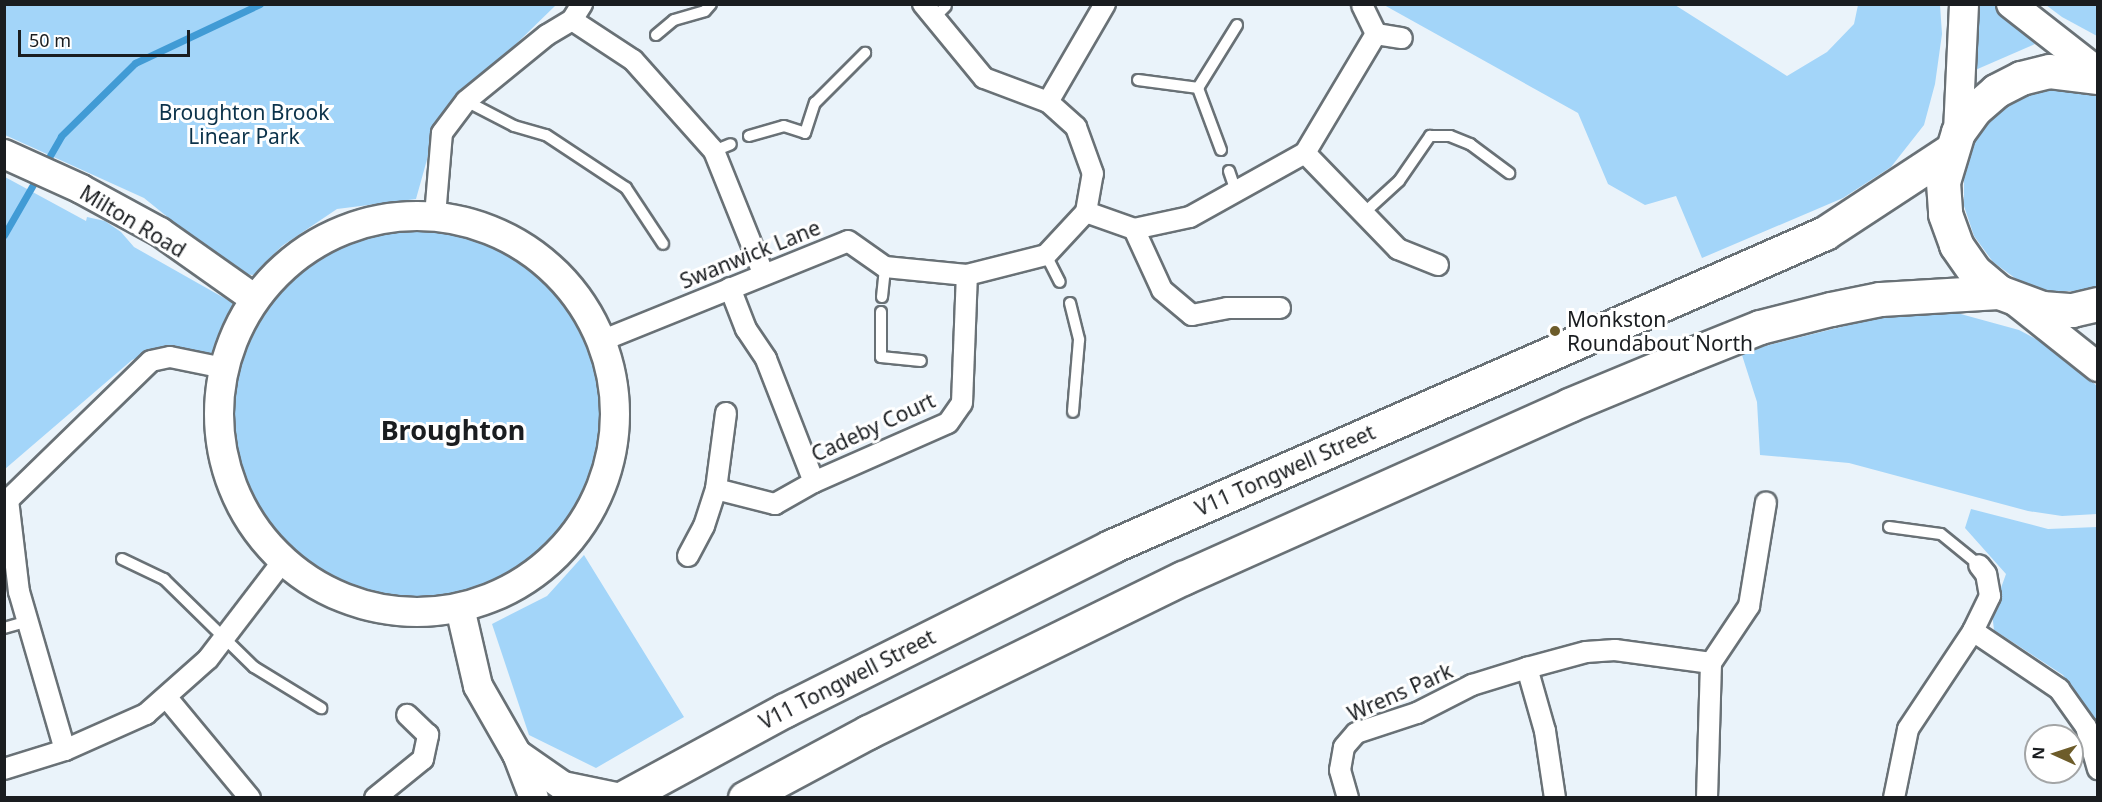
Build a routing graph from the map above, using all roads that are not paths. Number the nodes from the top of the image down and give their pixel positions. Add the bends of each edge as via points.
1 (711, 4) edge
2 (1106, 4) edge
3 (1964, 4) edge
4 (2011, 4) edge
5 (1362, 5) edge
6 (934, 10) edge
7 (577, 12) edge
8 (1238, 25) dead end
9 (656, 34) dead end
10 (1376, 34) junction
11 (1402, 38) dead end
12 (865, 53) dead end
13 (2097, 74) edge
14 (1138, 80) dead end
15 (1198, 88) junction
16 (466, 100) junction
17 (1048, 102) junction
18 (749, 136) dead end
19 (1954, 141) junction
20 (1221, 150) dead end
21 (1305, 153) junction
22 (4, 154) edge
23 (1229, 171) dead end
24 (1509, 173) dead end
25 (1236, 191) junction
26 (1086, 212) junction
27 (1365, 212) junction
28 (435, 216) junction
29 (1134, 229) junction
30 (663, 244) dead end
31 (1046, 255) junction
32 (1438, 265) dead end
33 (885, 267) junction
34 (763, 273) junction
35 (967, 275) junction
36 (1060, 282) dead end
37 (730, 288) junction
38 (2006, 296) junction
39 (882, 297) dead end
40 (255, 298) junction
41 (1070, 303) dead end
42 (2097, 304) edge
43 (1280, 308) dead end
44 (882, 312) dead end
45 (601, 341) junction
46 (921, 361) dead end
47 (2097, 367) edge
48 (224, 368) junction
49 (1073, 412) dead end
50 (726, 413) dead end
51 (814, 482) junction
52 (716, 489) junction
53 (1766, 502) dead end
54 (1889, 527) dead end
55 (688, 556) dead end
56 (122, 559) dead end
57 (283, 561) junction
58 (1978, 565) joint
59 (12, 587) edge
60 (460, 608) junction
61 (28, 621) junction
62 (4, 628) edge
63 (1973, 631) junction
64 (224, 639) junction
65 (1711, 663) junction
66 (1527, 668) junction
67 (167, 698) junction
68 (321, 708) dead end
69 (407, 715) dead end
70 (65, 750) junction
71 (517, 754) junction
72 (4, 769) edge
73 (2097, 769) edge
74 (250, 798) edge
75 (375, 798) edge
76 (517, 798) edge
77 (534, 798) edge
78 (622, 798) edge
79 (745, 798) edge
80 (1348, 798) edge
81 (1555, 798) edge
82 (1707, 798) edge
83 (1894, 798) edge

1 - 9 lane via 705,11 674,20
2 - 17 street
3 - 19 street
4 - 13 street
5 - 10 street
6 - 17 street via 993,84
7 - 16 street
7 - 34 street via 633,60 723,148
8 - 15 lane
10 - 11 street
10 - 21 street
12 - 18 lane via 815,103 805,133 784,126
13 - 19 highway via 2049,71 2021,78 1996,91 1975,109
14 - 15 lane
15 - 20 lane
16 - 28 street via 442,134
16 - 30 lane via 514,126 546,135 626,188
17 - 26 street via 1076,127 1093,174
19 - 38 highway via 1943,182 1945,214 1956,245 1968,262
19 - 78 highway, V11 Tongwell Street via 1825,233 1110,547 785,710
21 - 25 street
21 - 27 street
22 - 40 street, Milton Road via 81,189 160,232
23 - 25 lane
24 - 27 lane via 1470,144 1449,136 1430,136 1399,181
25 - 29 street via 1190,217
26 - 29 street
26 - 31 street
27 - 32 street via 1398,249
28 - 40 street via 373,220 320,240 285,265
28 - 45 street via 497,233 541,259 567,285
29 - 43 street via 1162,290 1192,315 1227,308
31 - 35 street, Swanwick Lane
31 - 36 lane
33 - 34 street, Swanwick Lane via 848,241
33 - 35 street, Swanwick Lane
33 - 39 lane
34 - 37 street, Swanwick Lane
35 - 51 street, Cadeby Court via 962,403 948,423
37 - 45 street, Swanwick Lane
37 - 51 street, Cadeby Court via 746,329 765,358
38 - 42 highway via 2042,308 2072,310
38 - 47 street
38 - 79 highway via 1880,299 1760,327 1569,405 1183,578 868,732
40 - 48 street via 236,332
41 - 49 lane via 1079,340
44 - 46 lane via 881,357
45 - 60 street via 614,397 611,456 597,497 572,538 540,570 509,590
48 - 57 street via 218,417 225,465 244,512
48 - 59 street via 170,357 151,362 8,500
50 - 52 street
51 - 52 street, Cadeby Court via 775,504
52 - 55 street via 704,526
53 - 65 street via 1749,606
54 - 58 lane via 1941,534
56 - 64 lane via 164,579
57 - 60 street via 322,590 368,607 413,613
57 - 64 street
58 - 63 street via 1986,574 1990,596
59 - 61 street
60 - 71 street via 478,686
61 - 62 lane
61 - 70 street
63 - 73 street via 2059,689 2085,727
63 - 83 street via 1908,729
64 - 67 street
64 - 68 lane via 254,667
65 - 66 street, Wrens Park via 1615,650 1586,652
65 - 82 street
66 - 80 street, Wrens Park via 1472,685 1417,713 1356,733 1344,747 1340,770
66 - 81 street via 1547,741
67 - 70 street via 146,714
67 - 74 street
69 - 75 street via 428,735 423,759
70 - 72 street
71 - 76 street
71 - 77 street
71 - 78 street via 563,786

